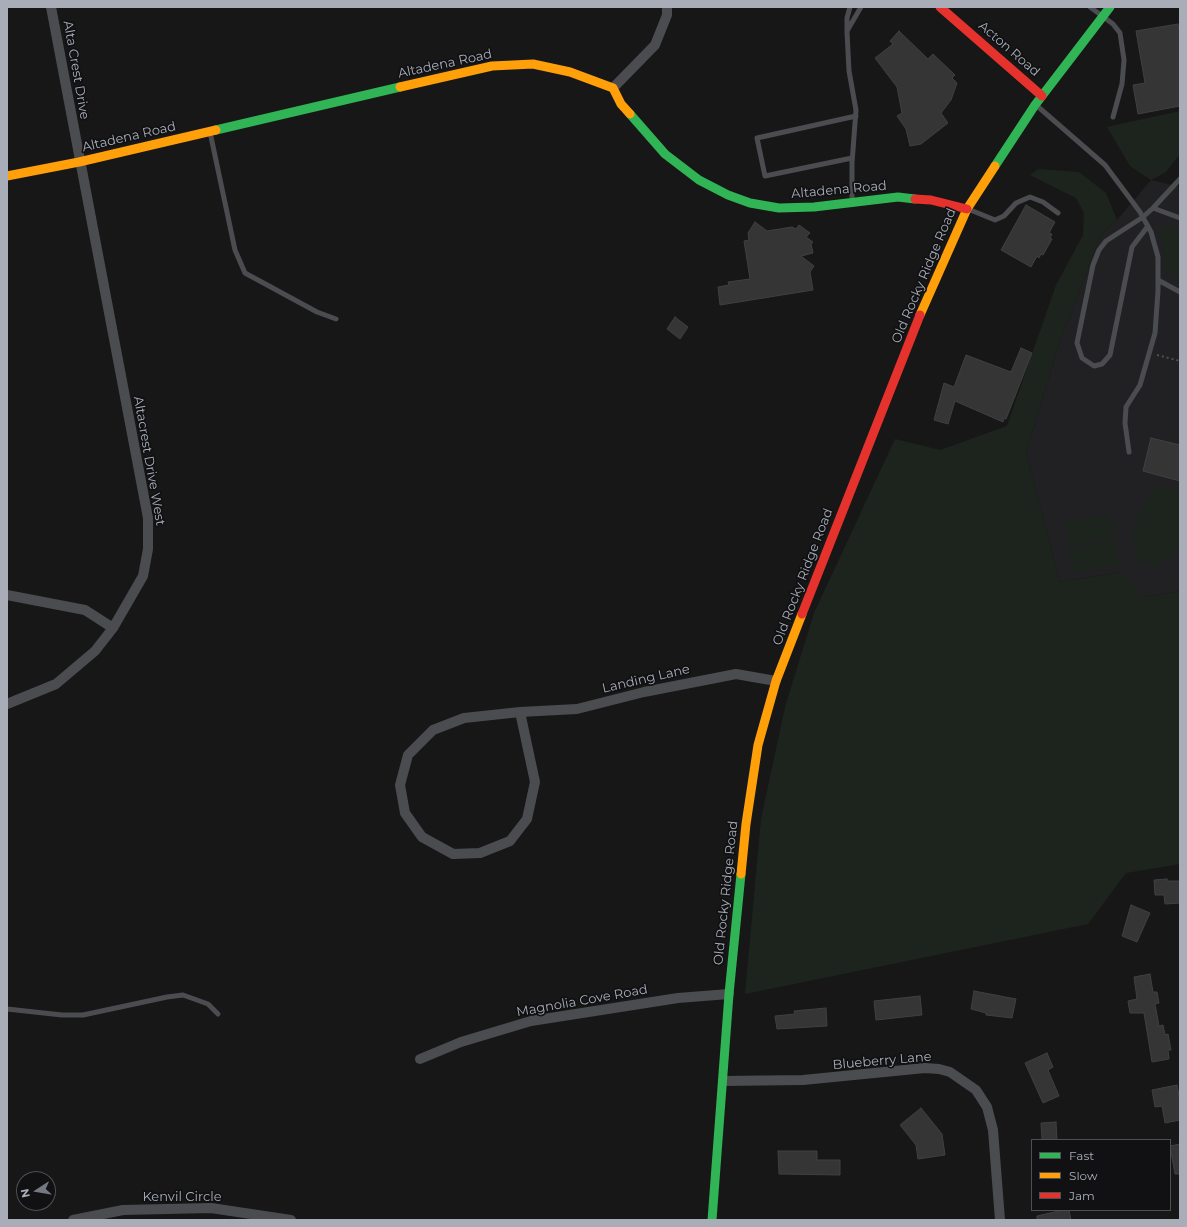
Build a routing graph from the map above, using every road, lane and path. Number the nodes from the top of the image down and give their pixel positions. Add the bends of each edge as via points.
1 (51, 7) edge
2 (667, 7) edge
3 (850, 7) edge
4 (861, 7) edge
5 (940, 7) edge
6 (1090, 7) edge
7 (1110, 7) edge
8 (1102, 16) junction
9 (847, 32) junction
10 (613, 88) junction
11 (1042, 96) junction
12 (1035, 104) junction
13 (856, 116) junction
14 (1113, 117) dead end
15 (210, 131) junction
16 (852, 158) junction
17 (80, 162) junction
18 (7, 176) edge
19 (1180, 179) edge
20 (852, 203) junction
21 (1153, 208) junction
22 (967, 209) junction
23 (1058, 213) dead end
24 (1143, 217) junction
25 (1180, 218) edge
26 (1148, 226) junction
27 (1158, 280) junction
28 (1180, 292) edge
29 (336, 319) dead end
30 (1150, 353) junction
31 (1180, 361) edge
32 (1129, 452) dead end
33 (7, 594) edge
34 (113, 628) junction
35 (776, 681) junction
36 (7, 704) edge
37 (520, 712) junction
38 (729, 994) junction
39 (7, 1009) edge
40 (218, 1014) dead end
41 (420, 1059) dead end
42 (723, 1080) junction
43 (73, 1220) edge
44 (291, 1220) edge
45 (712, 1220) edge
46 (1000, 1220) edge

1 - 17 street, Alta Crest Drive
2 - 10 street via 667,15 655,45
3 - 9 lane
4 - 9 lane
5 - 11 street, Acton Road
6 - 8 lane
7 - 8 street, Old Rocky Ridge Road
8 - 11 street, Old Rocky Ridge Road
8 - 14 lane via 1120,33 1124,60 1122,84
9 - 13 lane via 849,71
10 - 15 street, Altadena Road via 570,72 533,64 492,66
10 - 20 street, Altadena Road via 621,104 665,154 699,180 728,195 779,208
11 - 12 street, Old Rocky Ridge Road
12 - 22 street, Old Rocky Ridge Road
12 - 24 lane via 1105,164
13 - 16 lane
13 - 16 lane via 757,138 765,176
15 - 17 street, Altadena Road
15 - 29 lane via 235,250 246,273 317,312
16 - 20 lane
17 - 18 street, Altadena Road
17 - 34 street, Altacrest Drive West via 148,518 148,549 143,576
19 - 21 lane
20 - 22 street, Altadena Road via 898,197 931,200
21 - 24 lane
21 - 25 lane
22 - 23 lane via 995,220 1004,216 1016,203 1030,197 1043,202
22 - 35 street, Old Rocky Ridge Road via 919,317
24 - 26 lane
24 - 26 lane via 1106,241 1093,265 1077,343 1082,358 1094,366 1102,364 1110,355 1132,247
26 - 27 lane via 1158,258
27 - 28 lane
27 - 30 lane via 1155,334
30 - 31 path
30 - 32 lane via 1140,385 1126,407
33 - 34 street via 85,610
34 - 36 street, Altacrest Drive West via 95,651 56,684
35 - 37 street, Landing Lane via 736,674 644,692 577,709
35 - 38 street, Old Rocky Ridge Road via 764,719 753,770
37 - 37 street, Landing Lane via 535,782 527,819 510,841 480,853 453,854 422,837 405,813 400,785 408,755 433,730 464,718
38 - 41 street, Magnolia Cove Road via 678,998 530,1020 460,1042
38 - 42 street, Old Rocky Ridge Road
39 - 40 lane via 83,1015 183,995 208,1004
42 - 45 street, Old Rocky Ridge Road
42 - 46 street, Blueberry Lane via 803,1080 925,1068 950,1072 976,1090 987,1107 993,1130
43 - 44 street, Kenvil Circle via 123,1210 211,1208

